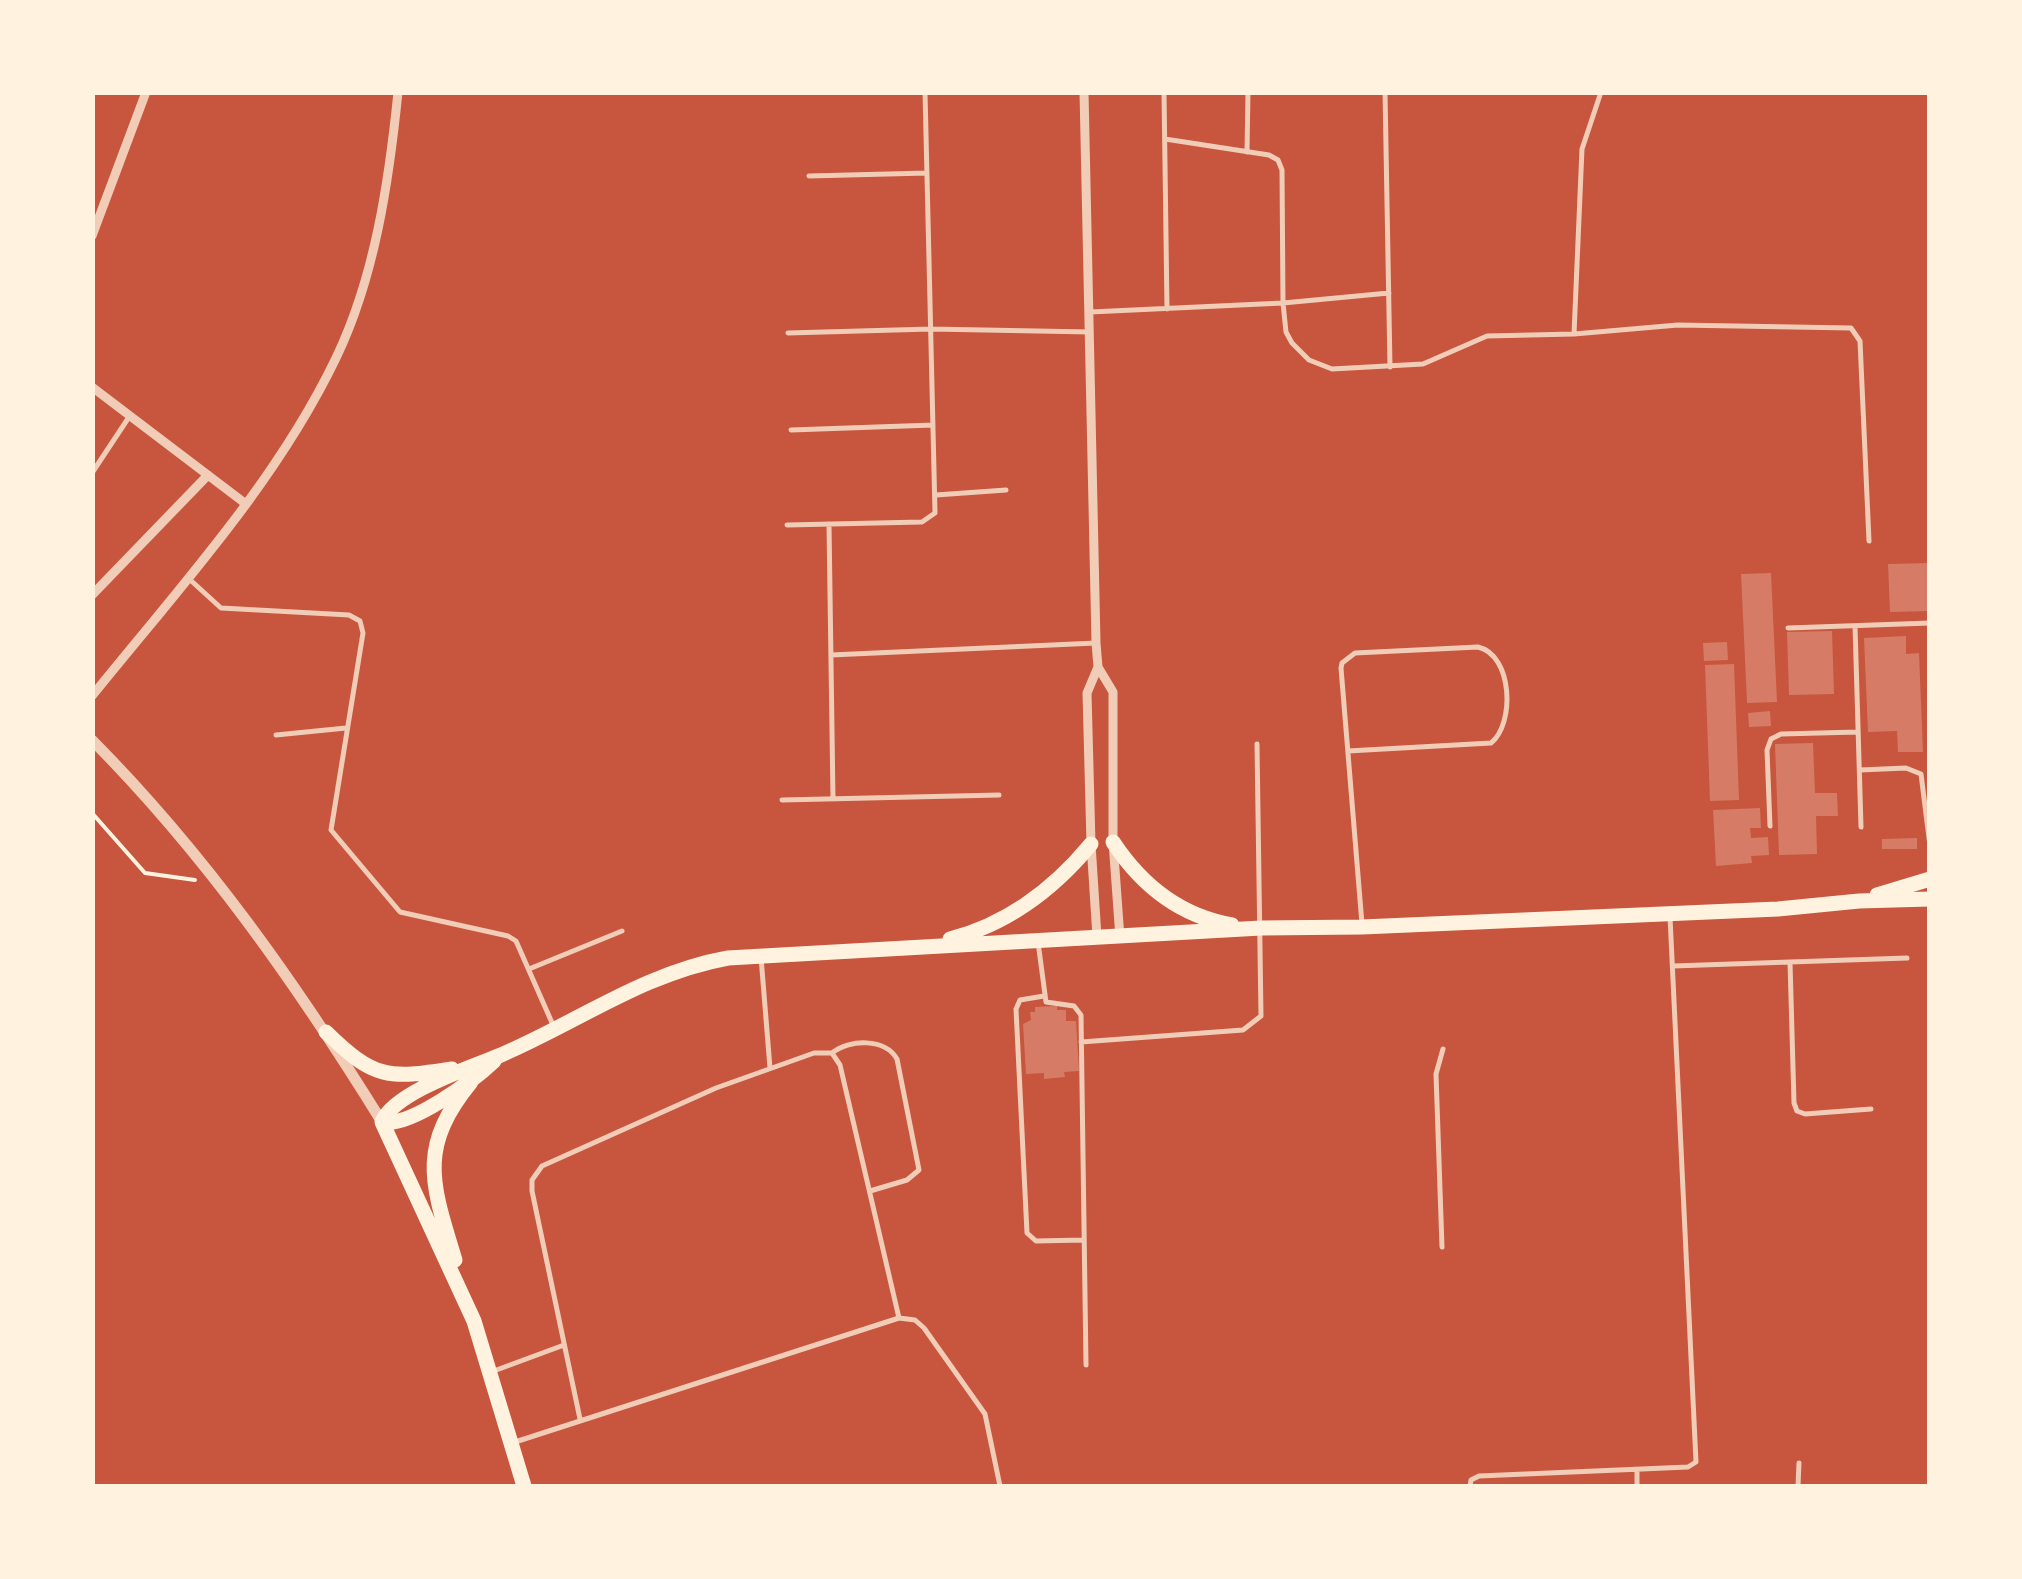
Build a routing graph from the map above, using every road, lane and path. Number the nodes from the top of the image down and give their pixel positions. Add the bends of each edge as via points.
1 (146, 92) edge
2 (398, 92) edge
3 (925, 92) edge
4 (1084, 92) edge
5 (1164, 92) edge
6 (1248, 92) edge
7 (1385, 92) edge
8 (1601, 92) edge
9 (1165, 139) junction
10 (1247, 152) junction
11 (927, 173) junction
12 (809, 176) dead end
13 (92, 236) edge
14 (1389, 293) junction
15 (1283, 303) junction
16 (1167, 310) junction
17 (1090, 312) junction
18 (932, 329) junction
19 (1090, 332) junction
20 (788, 333) dead end
21 (1574, 334) junction
22 (1390, 367) junction
23 (92, 388) edge
24 (130, 416) junction
25 (934, 425) junction
26 (791, 430) dead end
27 (92, 473) edge
28 (208, 475) junction
29 (1006, 490) dead end
30 (936, 494) junction
31 (246, 504) junction
32 (829, 524) junction
33 (787, 525) dead end
34 (1869, 541) dead end
35 (187, 578) junction
36 (92, 595) edge
37 (1930, 624) edge
38 (1855, 626) junction
39 (1788, 628) dead end
40 (1096, 643) junction
41 (831, 655) junction
42 (1098, 667) junction
43 (92, 696) edge
44 (346, 728) junction
45 (1858, 732) junction
46 (276, 735) dead end
47 (92, 740) edge
48 (1257, 744) dead end
49 (1348, 752) junction
50 (1860, 770) junction
51 (999, 795) dead end
52 (833, 799) junction
53 (782, 800) dead end
54 (92, 814) edge
55 (1770, 826) dead end
56 (1862, 827) dead end
57 (1113, 842) junction
58 (1090, 844) junction
59 (1930, 846) edge
60 (1930, 879) edge
61 (219, 884) junction
62 (1930, 898) edge
63 (1859, 901) junction
64 (1670, 914) junction
65 (1362, 927) junction
66 (1261, 928) junction
67 (622, 931) dead end
68 (1097, 938) junction
69 (1120, 938) junction
70 (1038, 942) junction
71 (896, 948) junction
72 (760, 955) junction
73 (1907, 958) dead end
74 (1790, 962) junction
75 (1673, 966) junction
76 (529, 970) junction
77 (1044, 996) junction
78 (554, 1028) junction
79 (326, 1032) junction
80 (1081, 1042) junction
81 (1443, 1049) dead end
82 (832, 1054) junction
83 (500, 1055) junction
84 (461, 1068) junction
85 (770, 1068) junction
86 (471, 1082) junction
87 (1871, 1109) dead end
88 (382, 1122) junction
89 (870, 1191) junction
90 (1084, 1240) junction
91 (1442, 1247) dead end
92 (900, 1318) junction
93 (474, 1321) junction
94 (564, 1345) junction
95 (1086, 1364) dead end
96 (491, 1372) junction
97 (580, 1419) junction
98 (512, 1443) junction
99 (1798, 1463) dead end
100 (1637, 1468) junction
101 (524, 1486) edge
102 (1000, 1486) edge
103 (1470, 1486) edge
104 (1638, 1486) edge
105 (1798, 1486) edge

1 - 13 street
2 - 31 street via 367,272 338,354 297,432
3 - 11 lane
4 - 17 street
5 - 9 lane
6 - 10 lane
7 - 14 lane
8 - 21 lane via 1582,148
9 - 10 lane
9 - 16 lane
10 - 15 lane via 1274,156 1281,164
11 - 12 lane
11 - 18 lane
14 - 15 lane
14 - 22 lane
15 - 16 lane
15 - 22 lane via 1286,332 1309,360 1332,369
16 - 17 lane
17 - 19 street
18 - 19 lane
18 - 20 lane
18 - 25 lane
19 - 40 street
21 - 22 lane via 1487,336 1430,362
21 - 34 lane via 1678,326 1850,328 1860,341
23 - 24 street
24 - 27 lane
24 - 28 street
25 - 26 lane
25 - 30 lane
28 - 31 street
28 - 36 street
29 - 30 lane
30 - 32 lane via 935,513 927,521
31 - 35 street
32 - 33 lane
32 - 41 lane
35 - 43 street
35 - 44 lane via 220,608 360,620
37 - 38 lane
38 - 39 lane
38 - 45 lane
40 - 41 lane
40 - 42 street
41 - 52 lane
42 - 57 street via 1112,692
42 - 58 street via 1087,693
44 - 46 lane
44 - 76 lane via 333,834 400,912 512,938
45 - 50 lane
45 - 55 lane via 1771,739
47 - 61 street
48 - 66 lane
49 - 49 lane via 1341,668 1349,654 1483,647 1502,667 1505,722 1491,744
49 - 65 lane
50 - 56 lane
50 - 59 lane via 1906,768 1921,774
51 - 52 lane
52 - 53 lane
54 - 61 path via 144,873
57 - 66 main road via 1140,878 1176,905 1217,922
57 - 69 street
58 - 68 street
58 - 71 main road via 1043,893 1005,918 964,935
60 - 63 main road
61 - 79 street
62 - 63 main road
63 - 64 main road
64 - 65 main road
64 - 75 lane
65 - 66 main road
66 - 69 main road
66 - 80 lane via 1263,1010 1251,1026
67 - 76 lane
68 - 69 main road
68 - 70 main road
70 - 71 main road
70 - 77 lane
71 - 72 main road
72 - 78 main road via 680,968
72 - 85 lane
73 - 74 lane
74 - 75 lane
74 - 87 lane via 1798,1111
75 - 100 lane via 1696,1458 1688,1467
76 - 78 lane
77 - 80 lane via 1049,1004 1079,1010
77 - 90 lane via 1020,1000 1016,1009 1027,1233 1036,1242
78 - 83 main road
79 - 84 main road via 353,1058 390,1075
79 - 88 street
80 - 90 lane
81 - 91 lane via 1436,1074
82 - 85 lane
82 - 89 lane
82 - 89 lane via 845,1045 874,1044 897,1059 919,1170
83 - 84 main road
83 - 86 main road
84 - 88 main road via 391,1108
85 - 94 lane via 535,1173 532,1192
86 - 88 main road via 400,1122
86 - 93 main road via 441,1127 433,1172
88 - 93 main road
89 - 92 lane
90 - 95 lane
92 - 97 lane
92 - 102 lane via 924,1328 985,1414
93 - 96 main road
94 - 96 lane
94 - 97 lane
96 - 98 main road
97 - 98 lane
98 - 101 main road
99 - 105 lane
100 - 103 lane via 1479,1476
100 - 104 lane

